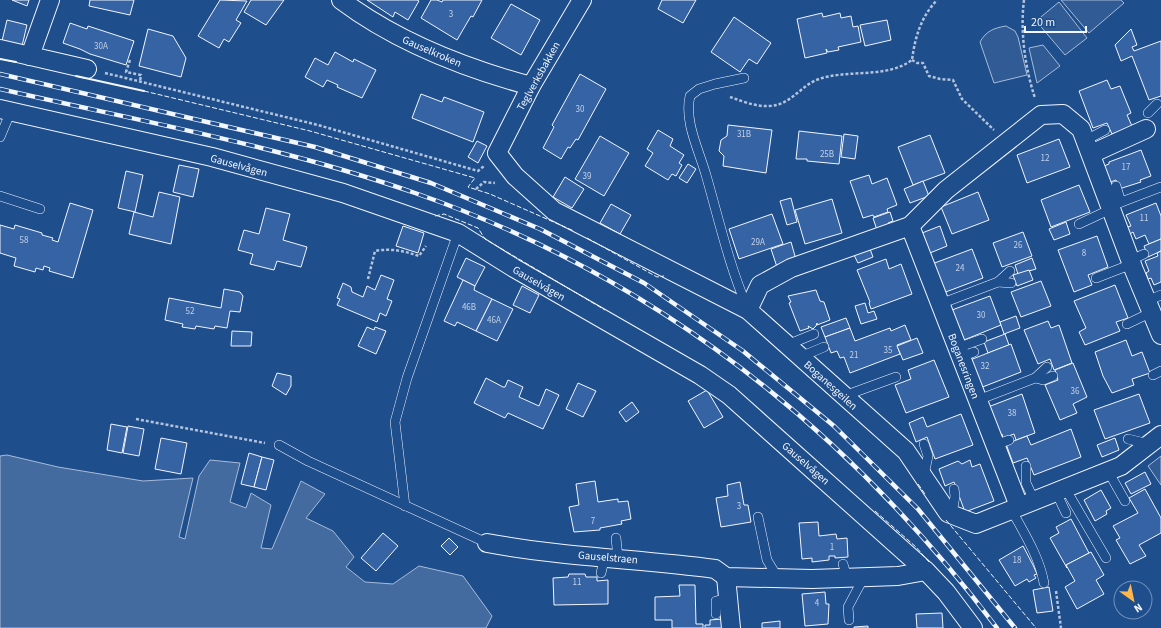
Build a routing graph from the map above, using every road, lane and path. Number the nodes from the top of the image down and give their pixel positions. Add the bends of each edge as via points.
1 (50, 0) edge
2 (342, 0) edge
3 (582, 0) edge
4 (937, 0) edge
5 (1024, 0) edge
6 (0, 49) edge
7 (30, 56) junction
8 (130, 60) dead end
9 (912, 60) junction
10 (88, 69) joint
11 (744, 78) dead end
12 (140, 81) junction
13 (531, 86) junction
14 (699, 89) junction
15 (1157, 104) dead end
16 (5, 110) edge
17 (1041, 115) junction
18 (1147, 121) joint
19 (1105, 130) dead end
20 (0, 137) edge
21 (1086, 141) junction
22 (497, 153) junction
23 (992, 153) junction
24 (1116, 186) dead end
25 (1161, 187) edge
26 (0, 196) edge
27 (1114, 206) junction
28 (40, 209) dead end
29 (1079, 224) dead end
30 (910, 226) junction
31 (458, 233) junction
32 (426, 246) dead end
33 (1136, 260) junction
34 (1010, 271) dead end
35 (1096, 278) dead end
36 (368, 279) dead end
37 (994, 280) junction
38 (1011, 283) dead end
39 (1153, 303) edge
40 (940, 304) junction
41 (748, 310) junction
42 (1126, 324) dead end
43 (814, 334) dead end
44 (1161, 335) edge
45 (982, 339) dead end
46 (787, 345) junction
47 (824, 347) dead end
48 (964, 353) junction
49 (800, 357) junction
50 (1047, 367) dead end
51 (1053, 376) dead end
52 (896, 377) dead end
53 (1035, 378) junction
54 (844, 396) junction
55 (978, 400) junction
56 (136, 419) dead end
57 (1128, 439) dead end
58 (1155, 440) edge
59 (924, 444) dead end
60 (279, 445) joint
61 (1026, 466) dead end
62 (1108, 472) junction
63 (923, 477) junction
64 (954, 489) dead end
65 (1060, 490) junction
66 (1125, 501) dead end
67 (1022, 505) junction
68 (405, 506) junction
69 (1066, 513) dead end
70 (952, 514) junction
71 (758, 517) dead end
72 (616, 538) dead end
73 (487, 543) joint
74 (1106, 558) dead end
75 (608, 562) junction
76 (926, 571) junction
77 (852, 573) junction
78 (726, 577) junction
79 (778, 578) junction
80 (1044, 583) dead end
81 (728, 598) junction
82 (716, 614) dead end
83 (849, 620) dead end
84 (731, 628) edge
85 (973, 628) edge

1 - 7 street
2 - 13 street, Gauselkroken via 410,43 492,76
3 - 13 street, Teglverksbakken
4 - 9 path via 928,9 919,28
5 - 17 path via 1024,47 1032,90
6 - 7 street
7 - 10 street
8 - 12 path via 126,72 142,75
9 - 14 path via 907,64 878,72 818,79 793,97 769,106 730,97 715,97
9 - 23 path via 923,63 929,76 953,80 962,98 975,114 995,131
10 - 12 path
11 - 14 lane
12 - 22 path via 318,125 478,171
13 - 22 street, Teglverksbakken
14 - 41 lane via 690,96 688,103 691,126 736,282
15 - 18 lane
16 - 20 lane, Gauselvågen
16 - 31 street, Gauselvågen via 212,157 337,191
17 - 21 street via 1063,114
17 - 23 street
18 - 21 street
19 - 21 lane
21 - 27 street
22 - 41 street, Boganesgeilen via 515,176 554,211
23 - 30 street via 946,190 926,217
24 - 27 lane
25 - 27 lane
26 - 28 lane
27 - 29 lane
27 - 33 street
30 - 40 street, Boganesringen
30 - 41 street via 791,268 760,285
31 - 68 lane via 409,371 395,422
31 - 76 street, Gauselvågen via 509,266 700,375 729,395
32 - 36 path via 419,256 402,250 375,251
33 - 35 lane
33 - 39 street
34 - 37 lane
37 - 38 lane
37 - 40 lane
39 - 42 lane
39 - 44 street
40 - 48 street, Boganesringen
41 - 46 street, Boganesgeilen
43 - 46 lane
45 - 48 lane
46 - 49 street, Boganesgeilen
47 - 49 lane
48 - 55 street, Boganesringen
49 - 54 street, Boganesgeilen
50 - 53 lane
51 - 53 lane via 1042,380
52 - 54 lane
53 - 55 lane
54 - 63 street, Boganesgeilen via 906,450
55 - 67 street, Boganesringen via 1002,442
56 - 60 path
57 - 58 lane
58 - 62 street, Boganesgeilen via 1121,466
59 - 63 lane via 928,456
60 - 68 lane
61 - 67 lane
62 - 65 street, Boganesgeilen
62 - 66 lane
63 - 70 street, Boganesgeilen via 948,513
64 - 70 lane
65 - 67 street, Boganesgeilen
65 - 69 lane
65 - 74 lane
67 - 70 street, Boganesgeilen via 976,524
67 - 80 lane
68 - 73 lane
71 - 79 lane via 767,560
72 - 75 lane
73 - 75 street, Gauselstraen
75 - 78 street, Gauselstraen via 715,569
76 - 77 street, Gauselstraen via 898,576
76 - 85 street, Gauselvågen via 946,592
77 - 79 street, Gauselstraen
77 - 83 lane
78 - 79 street, Gauselstraen
78 - 81 street
81 - 82 lane via 716,601
81 - 84 street

